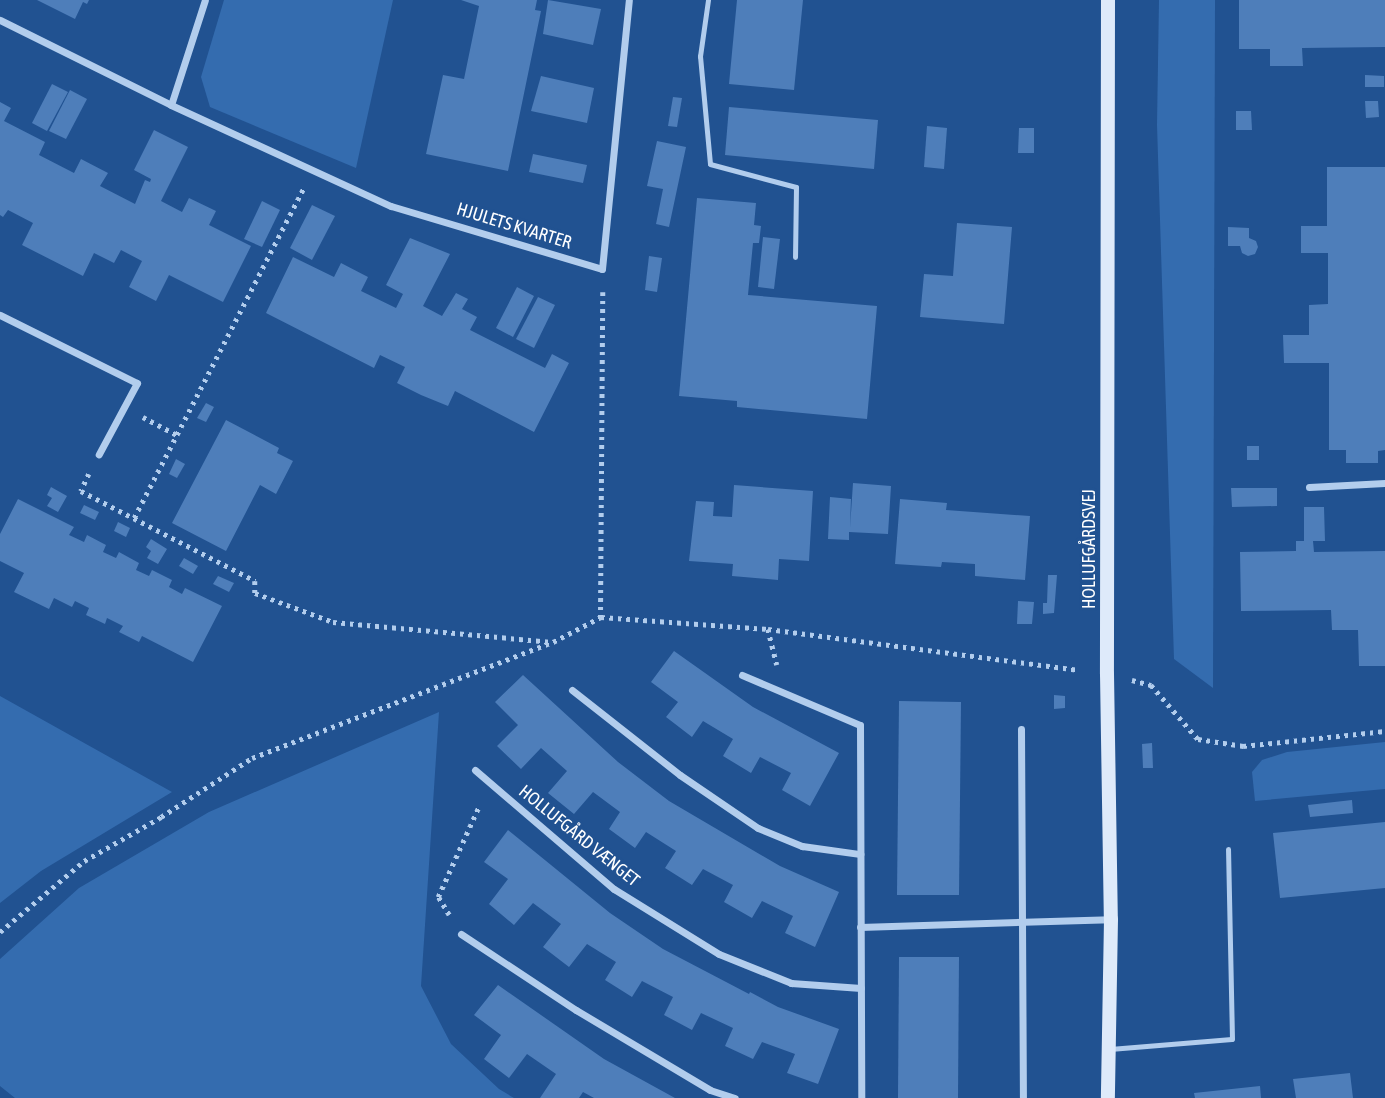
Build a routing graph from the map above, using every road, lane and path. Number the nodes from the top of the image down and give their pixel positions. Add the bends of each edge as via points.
1 (205, 0) edge
2 (629, 0) edge
3 (708, 0) edge
4 (1108, 0) edge
5 (0, 20) edge
6 (172, 105) junction
7 (313, 170) junction
8 (795, 257) dead end
9 (602, 269) junction
10 (0, 315) edge
11 (124, 407) junction
12 (177, 435) junction
13 (99, 454) joint
14 (1385, 483) edge
15 (1309, 487) dead end
16 (134, 518) junction
17 (601, 617) junction
18 (553, 642) junction
19 (1107, 674) junction
20 (742, 675) dead end
21 (572, 690) dead end
22 (1021, 729) dead end
23 (1385, 731) edge
24 (475, 770) dead end
25 (490, 783) junction
26 (1228, 849) dead end
27 (860, 853) junction
28 (1111, 919) junction
29 (1022, 922) junction
30 (860, 927) junction
31 (0, 932) edge
32 (461, 934) joint
33 (861, 988) junction
34 (1110, 1049) junction
35 (735, 1098) edge
36 (861, 1098) edge
37 (1023, 1098) edge
38 (1108, 1098) edge

1 - 6 street
2 - 9 street
3 - 8 lane via 700,56 710,164 796,187
4 - 19 street, HOLLUFGÅRDSVEJ
5 - 6 street, HJULETS KVARTER
6 - 7 street, HJULETS KVARTER
7 - 9 street, HJULETS KVARTER via 391,206
7 - 12 path
9 - 17 path
10 - 11 street via 137,383
11 - 12 path
11 - 13 street
12 - 16 path
13 - 16 path via 81,491
14 - 15 street
16 - 18 path via 255,582 255,593 333,622
17 - 18 path
17 - 19 path via 768,629
18 - 31 path via 252,758 84,862
19 - 23 path via 1151,685 1198,739 1243,747
19 - 28 street, HOLLUFGÅRDSVEJ
20 - 27 street via 859,725
21 - 27 street via 680,775 758,828 802,846
22 - 29 street
24 - 25 street, HOLLUFGÅRD VÆNGET
25 - 32 path via 438,897
25 - 33 street, HOLLUFGÅRD VÆNGET via 614,889 719,954 791,983
26 - 34 lane via 1232,1040
27 - 30 street
28 - 29 street
28 - 34 street, HOLLUFGÅRDSVEJ
29 - 30 street
29 - 37 street
30 - 33 street
32 - 35 street via 576,1010 710,1090
33 - 36 street
34 - 38 street, HOLLUFGÅRDSVEJ

